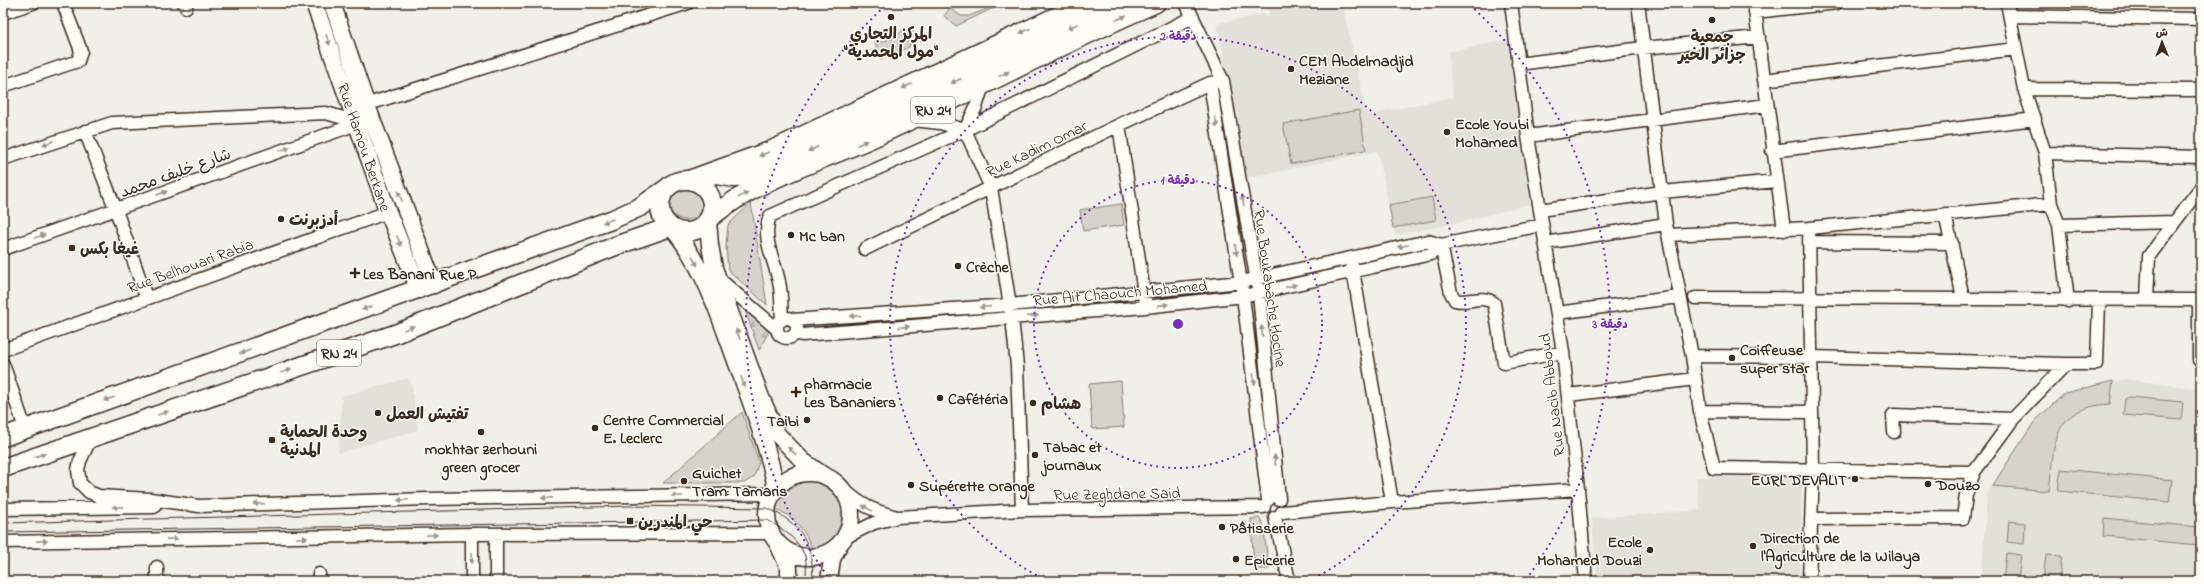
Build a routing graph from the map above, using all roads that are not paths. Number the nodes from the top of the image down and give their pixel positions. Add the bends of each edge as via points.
1 (33, 3) edge
2 (63, 3) edge
3 (314, 3) edge
4 (332, 3) edge
5 (688, 3) edge
6 (1085, 3) edge
7 (1121, 3) edge
8 (1156, 3) edge
9 (1186, 3) edge
10 (1511, 3) edge
11 (1638, 3) edge
12 (1837, 3) edge
13 (2007, 3) edge
14 (1755, 8) edge
15 (3, 13) edge
16 (2010, 16) junction
17 (1193, 17) junction
18 (2201, 19) edge
19 (1759, 37) junction
20 (1643, 48) junction
21 (2016, 49) junction
22 (1518, 64) junction
23 (1764, 80) junction
24 (1223, 81) junction
25 (1210, 83) junction
26 (983, 85) junction
27 (3, 86) edge
28 (2024, 89) junction
29 (2201, 90) edge
30 (1767, 105) junction
31 (358, 115) junction
32 (2035, 118) junction
33 (913, 120) junction
34 (1652, 120) junction
35 (1120, 125) junction
36 (964, 130) junction
37 (85, 131) junction
38 (1528, 136) junction
39 (1772, 151) junction
40 (2045, 152) junction
41 (2201, 158) edge
42 (3, 159) edge
43 (710, 174) junction
44 (689, 180) junction
45 (1776, 181) junction
46 (2201, 187) edge
47 (991, 188) junction
48 (666, 189) junction
49 (1662, 192) junction
50 (2051, 204) junction
51 (116, 210) junction
52 (1540, 210) junction
53 (388, 212) junction
54 (626, 214) junction
55 (1945, 214) junction
56 (709, 219) junction
57 (2174, 222) junction
58 (1542, 225) junction
59 (2059, 225) junction
60 (672, 228) junction
61 (1809, 228) junction
62 (1667, 229) junction
63 (1784, 230) junction
64 (638, 237) junction
65 (1809, 242) junction
66 (1545, 243) junction
67 (1952, 244) junction
68 (1441, 245) junction
69 (3, 249) edge
70 (865, 249) dead end
71 (1351, 258) junction
72 (1353, 272) junction
73 (718, 278) junction
74 (1256, 280) junction
75 (1241, 282) junction
76 (426, 287) junction
77 (1144, 292) junction
78 (1259, 294) junction
79 (1243, 296) junction
80 (146, 297) junction
81 (1679, 297) junction
82 (1696, 298) dead end
83 (1963, 298) junction
84 (1809, 299) junction
85 (2147, 300) junction
86 (2200, 300) edge
87 (2068, 301) junction
88 (2099, 301) junction
89 (1010, 305) junction
90 (1145, 307) junction
91 (1557, 312) junction
92 (1012, 318) junction
93 (784, 323) junction
94 (796, 332) junction
95 (3, 350) edge
96 (1563, 352) junction
97 (1692, 356) junction
98 (1810, 357) junction
99 (2200, 360) dead end
100 (3, 364) edge
101 (2066, 364) junction
102 (5, 377) edge
103 (1695, 379) junction
104 (1569, 395) junction
105 (82, 409) junction
106 (1700, 411) junction
107 (1812, 412) junction
108 (2013, 419) junction
109 (25, 428) junction
110 (1894, 432) dead end
111 (3, 437) edge
112 (91, 438) junction
113 (3, 468) edge
114 (1813, 469) junction
115 (1974, 472) junction
116 (823, 475) junction
117 (842, 488) junction
118 (1578, 489) junction
119 (774, 491) junction
120 (1270, 502) junction
121 (1392, 502) junction
122 (199, 506) junction
123 (3, 509) edge
124 (1022, 510) junction
125 (1278, 514) junction
126 (898, 517) junction
127 (1811, 519) junction
128 (472, 534) junction
129 (496, 534) junction
130 (773, 537) junction
131 (843, 541) junction
132 (3, 542) edge
133 (157, 567) dead end
134 (156, 581) edge
135 (472, 581) edge
136 (496, 581) edge
137 (789, 581) edge
138 (828, 581) edge
139 (1289, 581) edge
140 (1586, 581) edge
141 (1809, 581) edge

1 - 15 street
2 - 27 street via 81,50 78,61
3 -> 31 main road, Rue Hamou Berkane
4 - 31 main road, Rue Hamou Berkane
5 - 31 street, شارع خليف محمد
6 -> 43 main road, RN 24 via 783,145
7 -> 43 main road, RN 24 via 828,142 759,172 735,178
26 -> 8 main road, RN 24
9 - 17 street, Rue Boukabache Hocine
10 - 22 street, Rue Nacib Abboud
11 - 20 street
12 - 14 street
13 - 16 street
14 - 19 street
16 - 18 street
16 - 21 street
17 - 24 street, Rue Boukabache Hocine
17 - 36 street
19 - 20 street
19 - 23 street
20 - 22 street
20 - 34 street
21 - 23 street
21 - 28 street
22 - 38 street, Rue Nacib Abboud
23 - 30 street
24 - 25 street, Rue Kadim Omar
74 -> 24 street, Rue Boukabache Hocine
25 - 35 street, Rue Kadim Omar
25 -> 75 street
26 - 33 main road, RN 24
26 - 36 street via 976,107
28 - 29 street
28 - 32 street
30 - 34 street
30 - 39 street
31 - 37 street via 326,113 112,123
51 -> 31 street, شارع خليف محمد
31 - 53 main road, Rue Hamou Berkane
76 -> 31 main road, Rue Hamou Berkane
32 - 39 street
32 - 40 street
33 - 36 street
56 -> 33 main road, RN 24 via 750,191
34 - 38 street
34 - 49 street
35 - 47 street, Rue Kadim Omar
35 - 77 street
36 - 47 street
36 - 93 street via 770,216 766,226 767,241 780,283
37 -> 42 street
37 - 51 street
38 - 52 street, Rue Nacib Abboud
39 - 45 street
40 - 41 street
40 - 50 street
43 - 44 main road, RN 24
44 - 48 main road via 673,184
44 - 56 main road via 698,182 709,193 713,209
45 - 49 street
45 - 63 street
46 - 57 street
47 - 70 street, Rue Kadim Omar
47 - 89 street
48 - 54 main road, RN 24
48 - 60 main road via 662,195 660,209 662,216
49 - 52 street
49 - 62 street
50 - 55 street
50 - 59 street
69 -> 51 street, شارع خليف محمد
51 - 80 street
52 - 58 street, Rue Nacib Abboud
53 -> 76 main road, Rue Hamou Berkane
53 - 80 street, Rue Belhouari Rabia
54 - 64 main road
54 -> 76 main road, RN 24
55 - 61 street
55 - 67 street
56 - 60 main road via 693,232 686,233
56 - 73 main road via 711,256
57 - 59 street
57 - 85 street via 2149,256
58 - 66 street, Rue Nacib Abboud
58 - 68 street
59 - 87 street
60 - 64 main road, RN 24
60 -> 119 main road via 694,258 708,288 761,429 771,460
61 - 63 street
61 - 65 street
62 - 63 street
62 - 66 street
62 - 81 street
112 -> 64 main road, RN 24 via 395,334
65 - 67 street
65 - 84 street
66 - 91 street, Rue Nacib Abboud
67 - 83 street
68 -> 71 street via 1428,241
68 - 72 street, Rue Ait Chaouch Mohamed via 1431,254
68 - 96 street via 1451,293 1455,300 1461,302 1489,299 1494,303 1504,363
71 - 72 street
71 - 74 street
78 -> 72 street, Rue Ait Chaouch Mohamed
72 - 121 street
73 - 93 street
116 -> 73 main road via 803,461 777,434 760,395
74 - 75 street
74 - 78 street, Rue Boukabache Hocine
75 - 77 street
75 - 79 street
76 -> 105 main road, RN 24
77 - 89 street
77 - 90 street
78 - 79 street, Rue Ait Chaouch Mohamed
120 -> 78 street, Rue Boukabache Hocine
90 -> 79 street, Rue Ait Chaouch Mohamed
79 -> 120 street
80 - 95 street, Rue Belhouari Rabia
81 - 91 street
81 - 97 street
82 - 84 street
83 - 84 street
83 - 87 street
84 - 98 street
85 - 86 street
85 - 88 street
86 - 99 street
87 - 88 street
88 - 101 street via 2097,364
89 - 92 street
89 -> 93 street
92 -> 90 street, Rue Ait Chaouch Mohamed
91 - 96 street, Rue Nacib Abboud
94 -> 92 street, Rue Ait Chaouch Mohamed via 802,335
92 - 124 street via 1017,366
93 - 94 street via 796,324
93 - 94 street via 779,334 785,338
96 - 104 street, Rue Nacib Abboud
97 - 98 street
97 - 103 street
98 - 101 street
98 - 107 street
100 - 102 street
101 - 108 street
102 - 109 street
103 - 104 street
103 - 106 street
104 - 118 street, Rue Nacib Abboud
105 - 109 main road, RN 24
105 - 112 main road
106 - 107 street
106 - 114 street via 1714,468
107 - 114 street
108 - 110 street via 1893,414
108 - 115 street
109 - 111 main road, RN 24
113 -> 112 main road, RN 24
112 - 122 street via 78,470 80,483 88,492 99,496 150,499
114 - 115 street
114 - 127 street
115 - 127 street via 1966,495 1963,518
116 - 117 main road
116 - 119 main road via 798,474 786,479
126 -> 117 street via 871,510
117 - 131 main road via 852,511 851,524
118 - 121 street
118 - 140 street, Rue Nacib Abboud
119 -> 122 street
119 - 130 main road via 767,513
120 - 124 street, Rue Zeghdane Said
120 - 125 street via 1283,505
120 - 125 street via 1266,513
121 - 125 street
122 -> 123 street
124 - 126 street, Rue Zeghdane Said
125 - 139 street
126 - 131 street via 874,523
127 - 141 street
128 - 129 street
132 -> 128 street
128 -> 135 street
129 - 130 street
129 - 136 street
130 - 131 main road via 791,553 805,557 822,556
130 - 137 main road via 789,568
131 - 138 main road via 832,559
133 - 134 street

